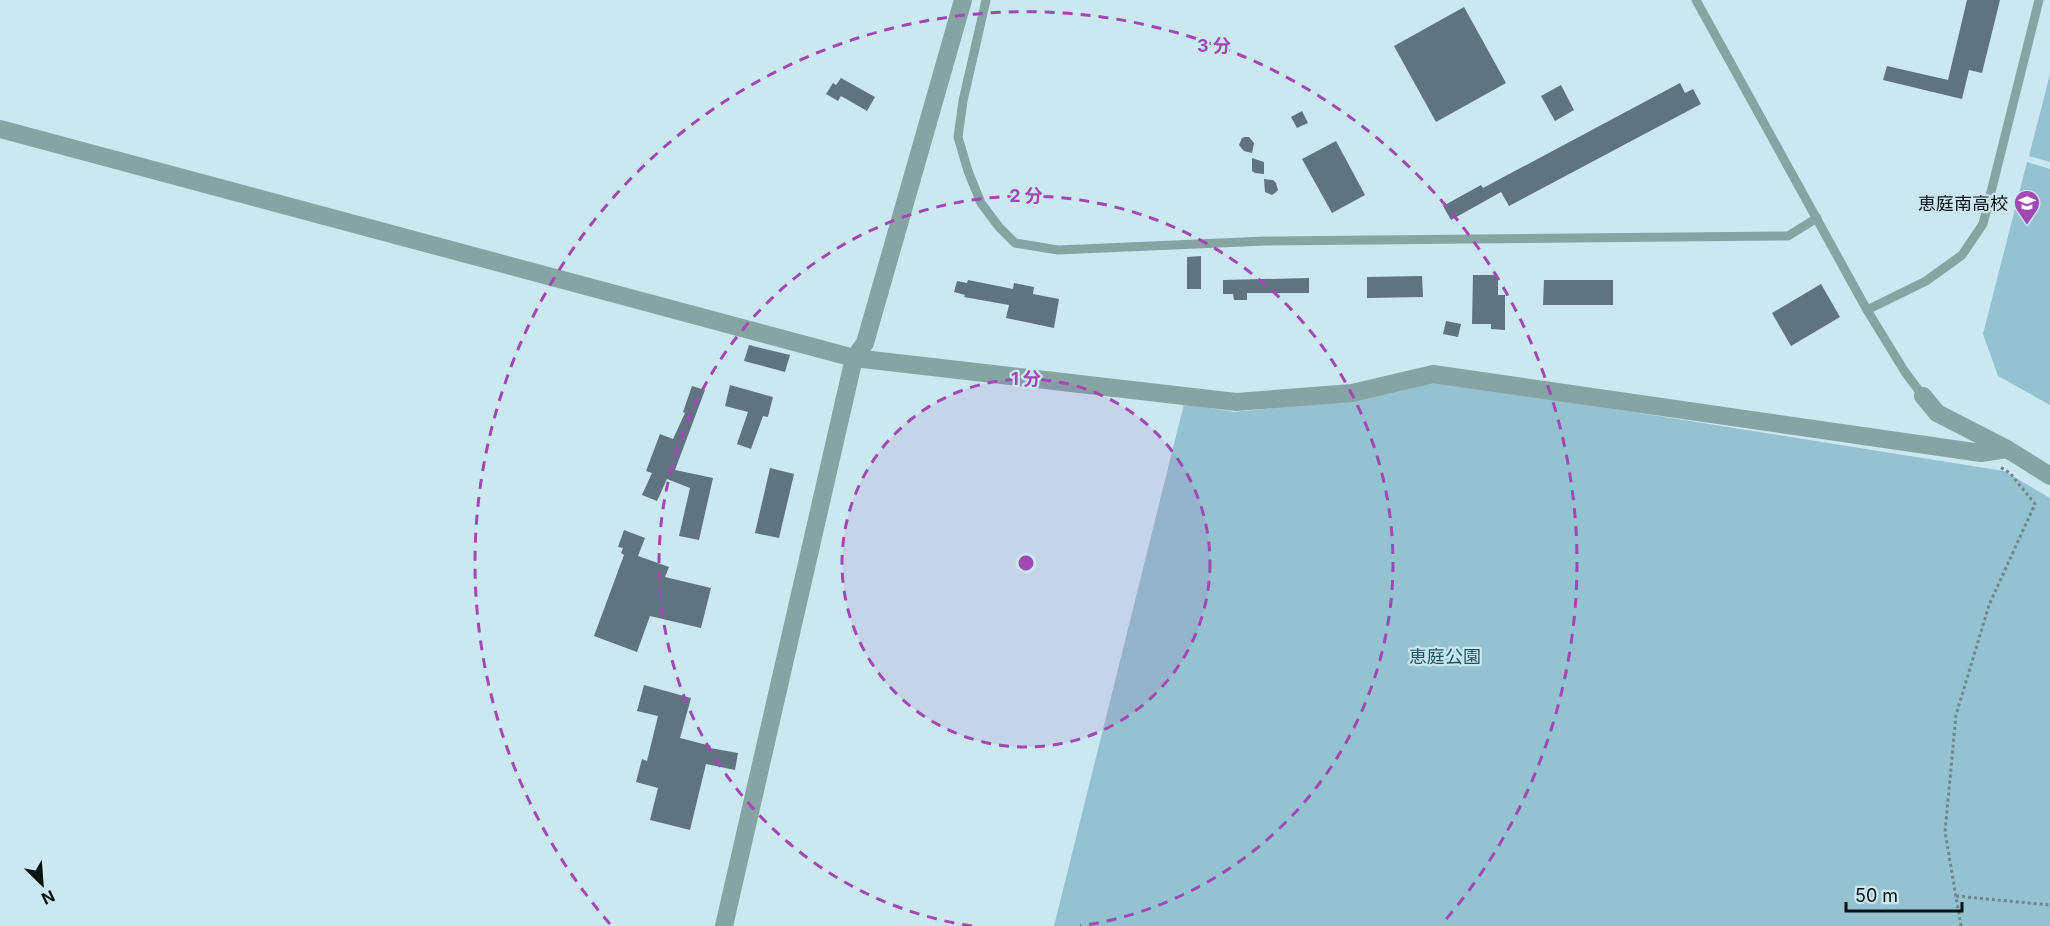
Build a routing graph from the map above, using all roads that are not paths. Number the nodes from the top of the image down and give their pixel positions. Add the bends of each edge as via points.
1 (963, 0) edge
2 (986, 0) edge
3 (1696, 0) edge
4 (2039, 0) edge
5 (0, 129) edge
6 (1817, 218) junction
7 (1867, 310) junction
8 (854, 358) junction
9 (1923, 396) joint
10 (2007, 449) junction
11 (2050, 476) edge
12 (724, 926) edge

1 - 8 street via 865,343
2 - 6 lane via 958,137 981,203 1016,243 1058,250 1289,240 1788,236
3 - 6 lane
4 - 7 lane via 1983,224 1962,255 1926,281
5 - 8 street
6 - 7 lane
7 - 9 lane
8 - 10 street via 1236,402 1352,393 1432,374 1981,453
8 - 12 street
9 - 10 street via 1937,413
10 - 11 street

